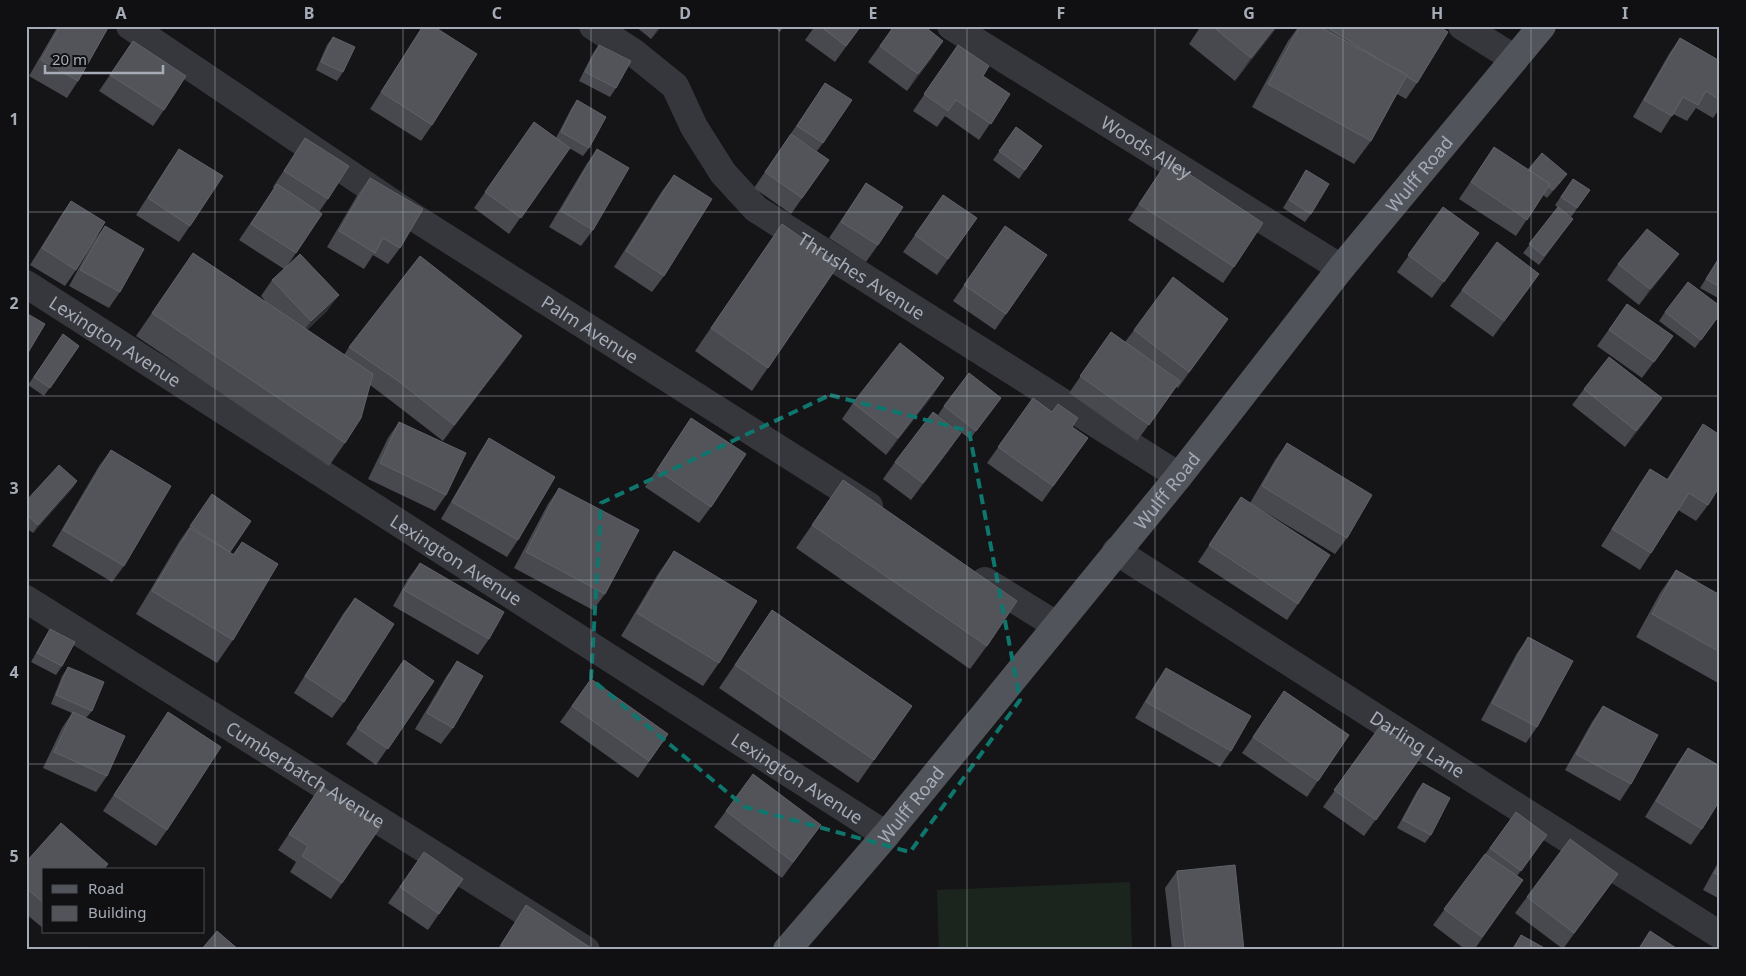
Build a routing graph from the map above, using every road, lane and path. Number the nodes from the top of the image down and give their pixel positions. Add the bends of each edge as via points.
1 (130, 26) edge
2 (593, 26) edge
3 (950, 26) edge
4 (1462, 26) edge
5 (1542, 26) edge
6 (1515, 59) junction
7 (1341, 268) junction
8 (26, 284) edge
9 (1179, 476) junction
10 (887, 518) edge
11 (1116, 551) junction
12 (963, 566) edge
13 (26, 599) edge
14 (1056, 625) junction
15 (886, 835) junction
16 (1720, 935) edge
17 (586, 950) edge
18 (787, 950) edge

1 - 10 street, Palm Avenue via 415,218
2 - 9 street, Thrushes Avenue via 633,52 675,86 694,127 723,172 756,209
3 - 7 street, Woods Alley
4 - 6 street
5 - 6 main road, Wulff Road
6 - 7 main road, Wulff Road
7 - 9 main road, Wulff Road
8 - 15 street, Lexington Avenue
9 - 11 main road, Wulff Road
11 - 14 main road, Wulff Road
11 - 16 street, Darling Lane
12 - 14 street
13 - 17 street, Cumberbatch Avenue
14 - 15 main road, Wulff Road
15 - 18 main road, Wulff Road

